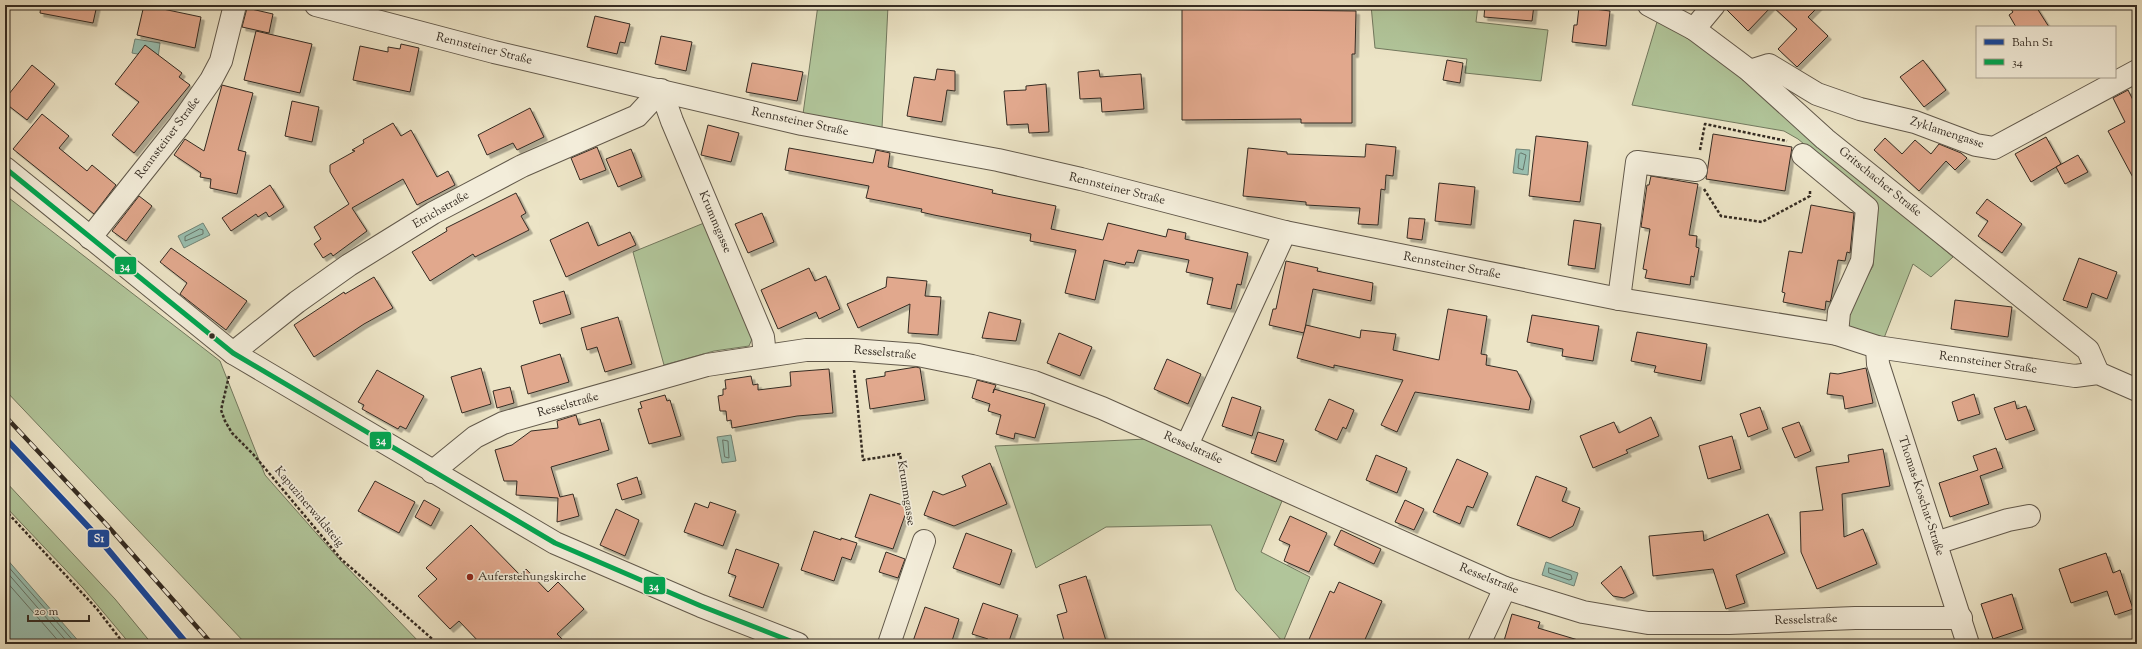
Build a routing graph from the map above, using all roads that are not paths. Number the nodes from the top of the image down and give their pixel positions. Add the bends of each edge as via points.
1 (234, 5) edge
2 (316, 5) edge
3 (1649, 5) edge
4 (1714, 5) edge
5 (1694, 29) junction
6 (1750, 71) junction
7 (2137, 71) edge
8 (661, 90) junction
9 (2100, 90) junction
10 (1803, 155) road end
11 (1994, 159) dead end
12 (5, 168) edge
13 (1696, 170) road end
14 (1285, 232) junction
15 (90, 238) junction
16 (1619, 299) junction
17 (1837, 334) junction
18 (1877, 347) junction
19 (233, 354) junction
20 (765, 355) junction
21 (2098, 373) junction
22 (2137, 390) edge
23 (1187, 445) junction
24 (432, 472) junction
25 (2029, 516) dead end
26 (924, 541) road end
27 (1936, 543) junction
28 (1505, 588) junction
29 (1960, 618) junction
30 (798, 644) edge
31 (889, 644) edge
32 (1479, 644) edge
33 (1968, 644) edge

1 - 15 street, Rennsteiner Straße via 221,61 211,80 179,126
2 - 8 street, Rennsteiner Straße via 494,52
3 - 5 street, Gritschacher Straße
4 - 5 street
5 - 6 street, Gritschacher Straße
6 - 9 street, Zyklamengasse via 1769,65 1818,94 1860,109 1916,122 1976,145 1994,148
6 - 21 street, Gritschacher Straße via 1826,138 2088,350
7 - 9 street, Zyklamengasse
8 - 14 street, Rennsteiner Straße via 802,124 998,160
8 - 19 street, Etrichstraße via 637,116 522,166 434,213 349,265 297,302
8 - 20 street, Krummgasse via 763,337
9 - 11 street via 2102,98
10 - 17 street via 1867,208 1862,261 1839,312
12 - 15 street
13 - 16 street via 1637,162
14 - 16 street, Rennsteiner Straße
14 - 23 street
15 - 19 street
16 - 17 street, Rennsteiner Straße
17 - 18 street, Rennsteiner Straße
18 - 21 street, Rennsteiner Straße via 2075,376
18 - 27 street, Thomas-Koschat-Straße via 1878,364
19 - 24 street
20 - 23 street, Resselstraße via 806,350 852,350 918,355 972,366 1034,382
20 - 24 street, Resselstraße via 707,365 503,423 475,437
21 - 22 street
23 - 28 street, Resselstraße
24 - 30 street via 555,543
25 - 27 street via 2008,520
26 - 31 street, Krummgasse
27 - 29 street, Thomas-Koschat-Straße
28 - 29 street, Resselstraße via 1583,612 1648,623
28 - 32 street
29 - 33 street, Thomas-Koschat-Straße

